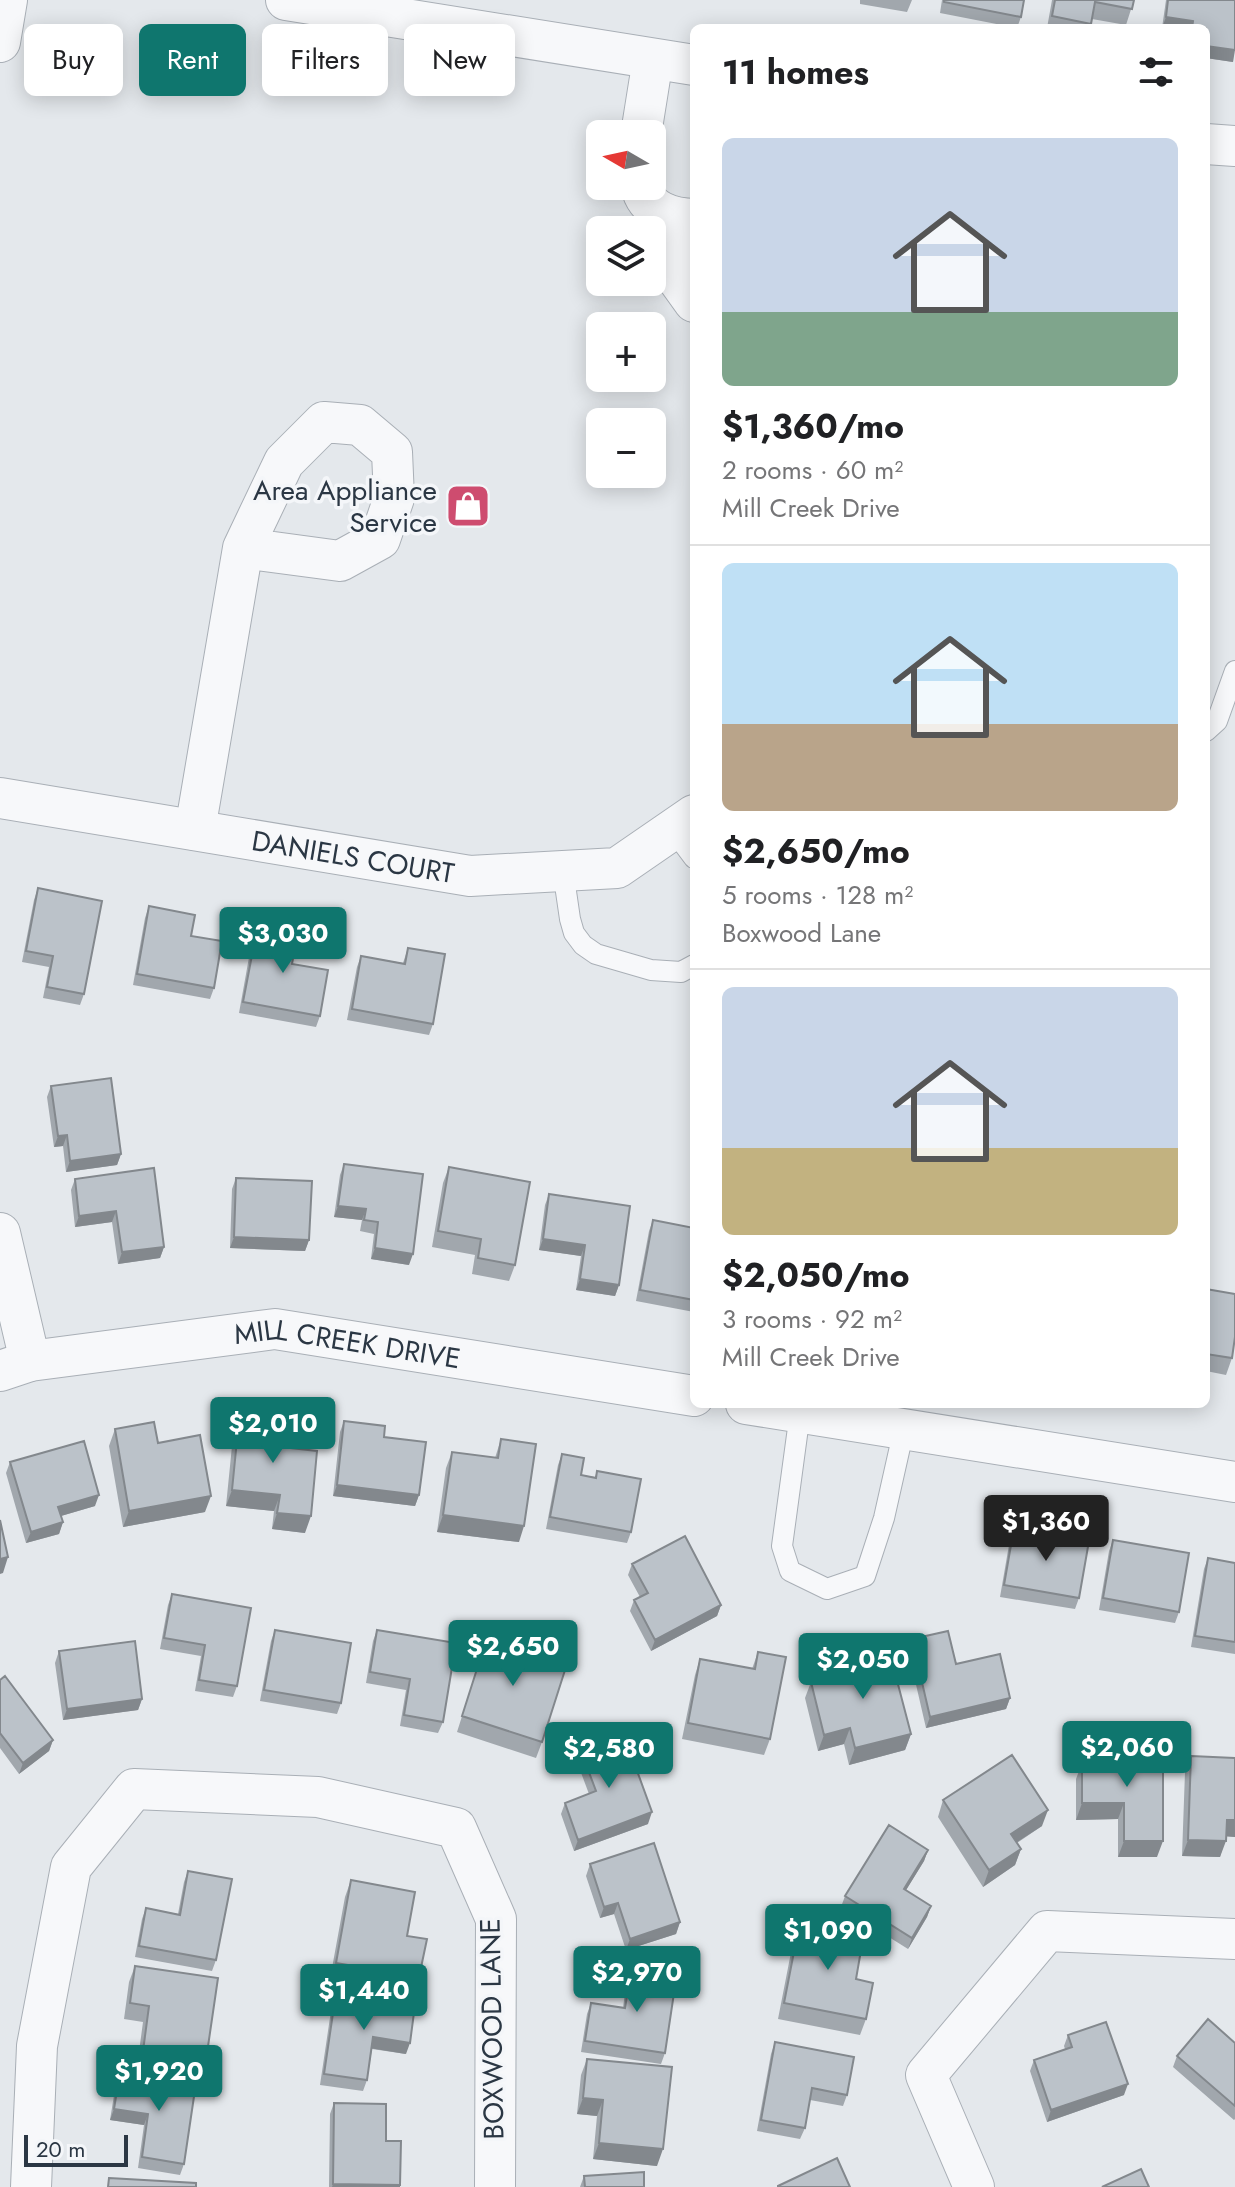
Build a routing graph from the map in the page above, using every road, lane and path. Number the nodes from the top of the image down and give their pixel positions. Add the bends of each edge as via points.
1 (7, 0) edge
2 (286, 0) edge
3 (0, 42) edge
4 (653, 59) junction
5 (690, 64) edge
6 (643, 120) edge
7 (1210, 144) edge
8 (1235, 146) edge
9 (647, 200) edge
10 (689, 219) edge
11 (690, 296) edge
12 (243, 548) dead end
13 (1235, 671) edge
14 (1210, 727) edge
15 (0, 798) edge
16 (195, 830) junction
17 (687, 834) edge
18 (563, 871) junction
19 (690, 967) edge
20 (0, 1233) edge
21 (15, 1366) edge
22 (690, 1395) edge
23 (770, 1408) edge
24 (800, 1413) junction
25 (904, 1429) junction
26 (1235, 1482) edge
27 (1235, 1939) edge
28 (31, 2187) edge
29 (495, 2187) edge
30 (974, 2187) edge

1 - 3 street
2 - 4 street
4 - 5 street
4 - 6 street
7 - 8 street
9 - 10 street via 658,212
10 - 11 street via 671,270
12 - 16 street
13 - 14 lane
15 - 16 street, DANIELS COURT
16 - 18 street, DANIELS COURT via 470,876
17 - 18 street, DANIELS COURT via 617,868
18 - 19 lane via 570,919 583,945 651,970 681,972
20 - 21 street
21 - 22 street, MILL CREEK DRIVE via 275,1329
23 - 24 street
24 - 25 street
24 - 25 lane via 782,1546 790,1571 827,1589 865,1576
25 - 26 street
27 - 30 street via 1047,1931 926,2075
28 - 29 street, BOXWOOD LANE via 37,2046 71,1867 134,1789 318,1797 456,1828 496,1919

